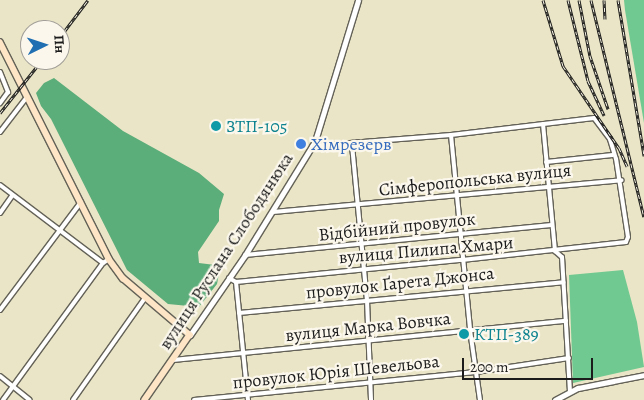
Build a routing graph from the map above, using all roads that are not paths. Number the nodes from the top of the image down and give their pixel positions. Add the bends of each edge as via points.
1 (358, 0) edge
2 (0, 43) edge
3 (0, 72) edge
4 (27, 97) junction
5 (0, 103) edge
6 (543, 124) junction
7 (0, 132) edge
8 (451, 135) junction
9 (352, 145) junction
10 (312, 146) junction
11 (613, 155) junction
12 (546, 162) junction
13 (621, 179) junction
14 (0, 185) edge
15 (548, 187) junction
16 (12, 196) junction
17 (457, 197) junction
18 (81, 202) junction
19 (358, 206) junction
20 (273, 212) junction
21 (0, 213) edge
22 (552, 225) junction
23 (59, 230) junction
24 (460, 234) junction
25 (361, 244) junction
26 (555, 251) junction
27 (245, 255) junction
28 (109, 259) junction
29 (462, 260) junction
30 (102, 263) junction
31 (364, 269) junction
32 (229, 278) junction
33 (236, 282) junction
34 (564, 282) junction
35 (465, 289) junction
36 (145, 298) junction
37 (367, 300) junction
38 (0, 310) edge
39 (239, 313) junction
40 (566, 321) junction
41 (470, 330) junction
42 (190, 335) junction
43 (368, 341) junction
44 (243, 354) junction
45 (569, 358) junction
46 (173, 360) junction
47 (476, 372) junction
48 (644, 375) edge
49 (0, 376) edge
50 (371, 381) junction
51 (13, 386) junction
52 (570, 391) junction
53 (247, 395) junction
54 (3, 400) edge
55 (30, 400) edge
56 (73, 400) edge
57 (145, 400) edge
58 (194, 400) edge
59 (248, 400) edge
60 (371, 400) edge
61 (480, 400) edge
62 (555, 400) edge

1 - 10 street, вулиця Руслана Слободянюка
2 - 4 main road
3 - 5 street via 8,92
4 - 7 street
4 - 18 main road
6 - 8 street
6 - 11 street via 594,118 610,139
6 - 12 street
8 - 9 street
8 - 17 street
9 - 10 street
9 - 19 street
10 - 20 street, вулиця Руслана Слободянюка
11 - 12 street
11 - 13 street
12 - 15 street
13 - 15 street, Сімферопольська вулиця
13 - 26 street, вулиця Пилипа Хмари via 626,242
14 - 16 street
15 - 17 street, Сімферопольська вулиця
15 - 22 street
16 - 21 street
16 - 23 street
17 - 19 street, Сімферопольська вулиця
17 - 24 street
18 - 23 street
18 - 28 main road
19 - 20 street, Сімферопольська вулиця
19 - 25 street
20 - 27 street, вулиця Руслана Слободянюка
22 - 24 street, Відбійний провулок
22 - 26 street
23 - 30 street
23 - 38 street
24 - 25 street, Відбійний провулок
24 - 29 street
25 - 27 street, Відбійний провулок
25 - 31 street
26 - 29 street, вулиця Пилипа Хмари
26 - 34 street via 562,258
27 - 32 street, вулиця Руслана Слободянюка
28 - 30 street
28 - 36 main road
29 - 31 street, вулиця Пилипа Хмари
29 - 35 street
30 - 51 street
31 - 33 street, вулиця Пилипа Хмари
31 - 37 street
32 - 33 street
32 - 42 street, вулиця Руслана Слободянюка
33 - 39 street
34 - 35 street, провулок Ґарета Джонса
34 - 40 street
35 - 37 street, провулок Ґарета Джонса
35 - 41 street
36 - 42 main road
36 - 56 street
37 - 39 street, провулок Ґарета Джонса
37 - 43 street
39 - 44 street
40 - 41 street, вулиця Марка Вовчка
40 - 45 street
41 - 43 street, вулиця Марка Вовчка
41 - 47 street
42 - 46 main road, вулиця Руслана Слободянюка
43 - 44 street, вулиця Марка Вовчка
43 - 50 street
44 - 46 street, вулиця Марка Вовчка
44 - 53 street
45 - 47 street, провулок Юрія Шевельова
45 - 52 street
46 - 57 main road, вулиця Руслана Слободянюка
47 - 50 street, провулок Юрія Шевельова
47 - 61 street
48 - 52 street
49 - 51 street
50 - 53 street, провулок Юрія Шевельова
50 - 60 street
51 - 54 street
51 - 55 street
52 - 62 street
53 - 58 street, провулок Юрія Шевельова
53 - 59 street

